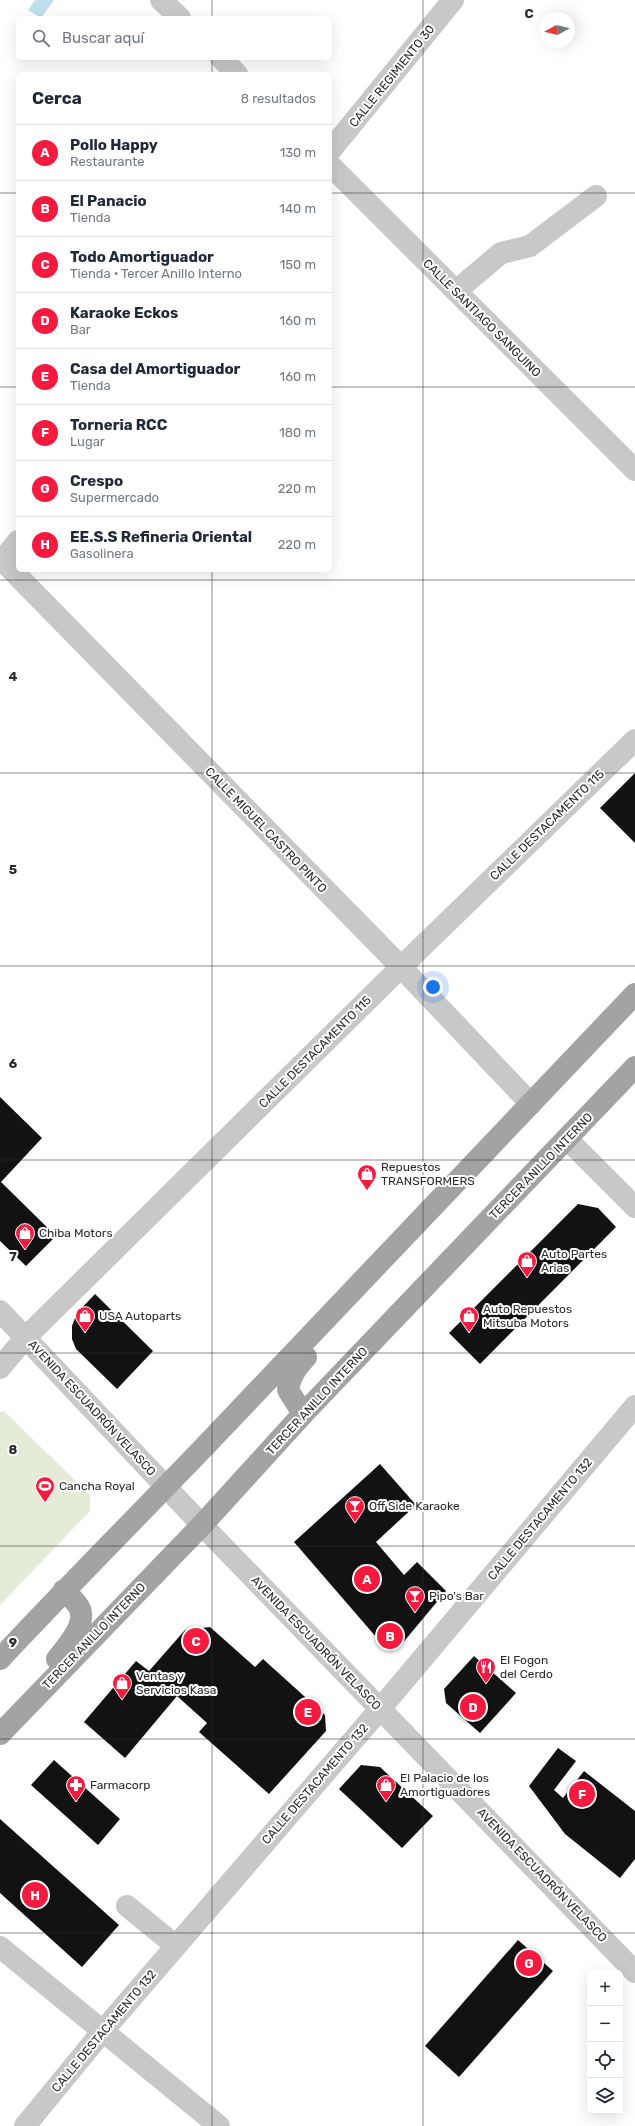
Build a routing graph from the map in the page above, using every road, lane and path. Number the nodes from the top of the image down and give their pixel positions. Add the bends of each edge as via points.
1 (161, 0) edge
2 (453, 0) edge
3 (178, 16) edge
4 (223, 60) edge
5 (235, 72) edge
6 (332, 149) edge
7 (332, 167) edge
8 (596, 196) dead end
9 (456, 291) junction
10 (635, 470) edge
11 (16, 543) edge
12 (1, 560) edge
13 (635, 740) edge
14 (401, 967) junction
15 (635, 994) edge
16 (635, 1068) edge
17 (531, 1104) junction
18 (568, 1139) junction
19 (635, 1207) edge
20 (354, 1291) junction
21 (0, 1311) edge
22 (26, 1338) junction
23 (0, 1368) edge
24 (635, 1406) edge
25 (303, 1414) junction
26 (166, 1487) junction
27 (202, 1525) junction
28 (64, 1590) junction
29 (0, 1659) edge
30 (380, 1708) junction
31 (6, 1727) edge
32 (127, 1906) dead end
33 (176, 1946) junction
34 (0, 1947) edge
35 (635, 1972) edge
36 (102, 2032) junction
37 (26, 2126) edge
38 (219, 2126) edge

1 - 3 street
2 - 6 street, CALLE REGIMIENTO 30
4 - 5 street
7 - 9 street, CALLE SANTIAGO SANGUINO
8 - 9 street via 530,246 501,253
9 - 10 street, CALLE SANTIAGO SANGUINO
11 - 12 street
12 - 14 street, CALLE MIGUEL CASTRO PINTO
13 - 14 street, CALLE DESTACAMENTO 115
14 - 17 street, CALLE MIGUEL CASTRO PINTO
14 - 22 street, CALLE DESTACAMENTO 115
15 - 17 main road
16 - 18 main road, TERCER ANILLO INTERNO
17 - 20 main road
18 - 19 street
18 - 25 main road, TERCER ANILLO INTERNO
20 - 25 main road via 345,1316 296,1368 289,1379 288,1390
20 - 26 main road
21 - 22 street, AVENIDA ESCUADRÓN VELASCO
22 - 23 street, CALLE DESTACAMENTO 115
22 - 26 street, AVENIDA ESCUADRÓN VELASCO
24 - 30 street, CALLE DESTACAMENTO 132
25 - 27 main road, TERCER ANILLO INTERNO
26 - 27 street, AVENIDA ESCUADRÓN VELASCO
26 - 28 main road
27 - 30 street, AVENIDA ESCUADRÓN VELASCO
27 - 31 main road, TERCER ANILLO INTERNO
28 - 29 main road
28 - 31 main road via 80,1608 82,1619 72,1638
30 - 33 street, CALLE DESTACAMENTO 132
30 - 35 street, AVENIDA ESCUADRÓN VELASCO
32 - 33 street
33 - 36 street, CALLE DESTACAMENTO 132
34 - 36 street
36 - 37 street, CALLE DESTACAMENTO 132
36 - 38 street

